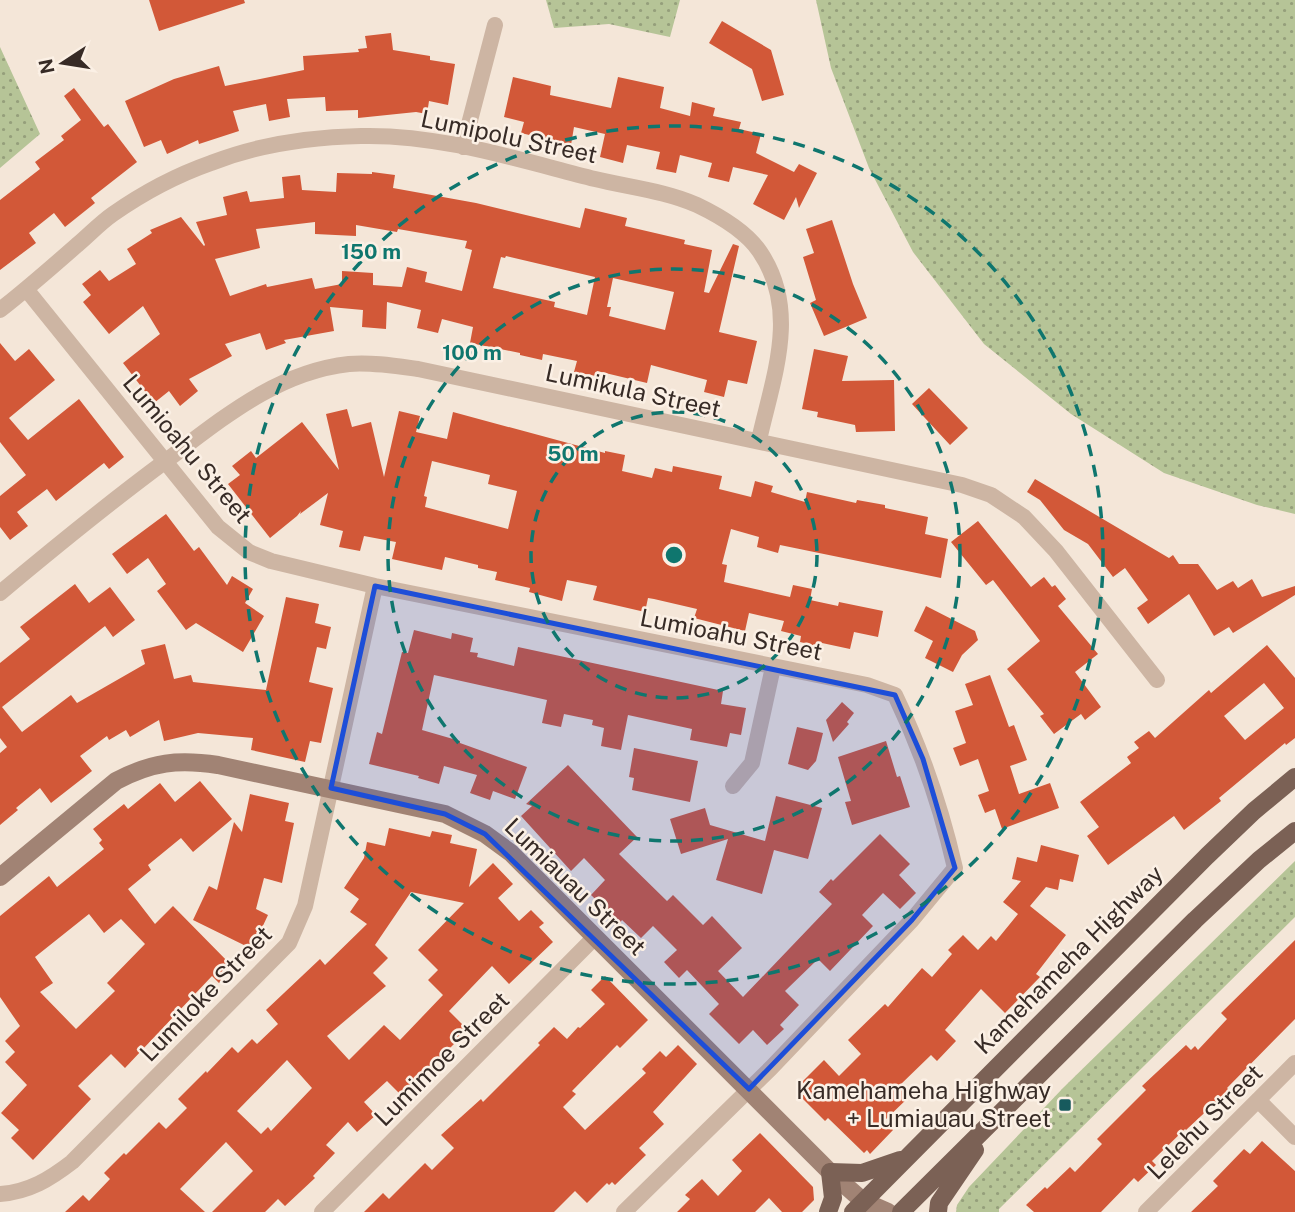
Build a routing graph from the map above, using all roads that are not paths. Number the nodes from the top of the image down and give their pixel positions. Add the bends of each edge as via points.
1 (495, 25) dead end
2 (463, 147) junction
3 (26, 289) junction
4 (0, 310) edge
5 (759, 440) junction
6 (165, 461) junction
7 (375, 586) junction
8 (0, 593) edge
9 (773, 667) junction
10 (1157, 680) dead end
11 (1295, 777) edge
12 (733, 786) dead end
13 (331, 788) junction
14 (1295, 831) edge
15 (0, 877) edge
16 (594, 938) junction
17 (1295, 1063) edge
18 (749, 1088) junction
19 (1258, 1100) junction
20 (984, 1131) junction
21 (1295, 1137) edge
22 (906, 1157) junction
23 (830, 1172) junction
24 (0, 1194) edge
25 (862, 1208) edge
26 (321, 1212) edge
27 (624, 1212) edge
28 (828, 1212) edge
29 (888, 1212) edge
30 (901, 1212) edge
31 (938, 1212) edge
32 (1146, 1212) edge

1 - 2 street
2 - 3 street, Lumipolu Street via 362,136 268,147 212,162 112,215
2 - 5 street, Lumipolu Street via 676,197 714,214 747,237 770,271 781,305 782,336
3 - 4 street, Lumipolu Street
3 - 6 street, Lumioahu Street
5 - 6 street, Lumikula Street via 418,369 350,364 294,378 251,398
5 - 10 street, Lumikula Street via 990,495 1024,517 1056,551
6 - 7 street, Lumioahu Street via 218,527 250,552
6 - 8 street, Lumikula Street
7 - 9 street, Lumioahu Street
7 - 13 street, Lumiloke Street
9 - 12 street via 752,763
9 - 18 street, Lumioahu Street via 895,695 932,784 955,868 912,920
11 - 22 main road, Kamehameha Highway via 1207,856
13 - 15 street, Lumiauau Street via 194,761 152,765 116,781
13 - 16 street, Lumiauau Street via 445,814 475,827 511,853
13 - 24 street, Lumiloke Street via 305,906 289,943 72,1162 40,1184
14 - 20 main road via 1195,920
16 - 18 street, Lumiauau Street
16 - 26 street, Lumimoe Street
17 - 19 street, Lelehu Street
18 - 23 street, Lumiauau Street
18 - 27 street, Lumioahu Street
19 - 21 street
19 - 32 street, Lelehu Street
20 - 30 main road
20 - 31 main road via 972,1157 939,1203
22 - 23 main road via 862,1173
22 - 25 main road, Kamehameha Highway
23 - 25 street, Lumiauau Street
23 - 28 main road via 833,1198
25 - 29 street, Lumiauau Street

